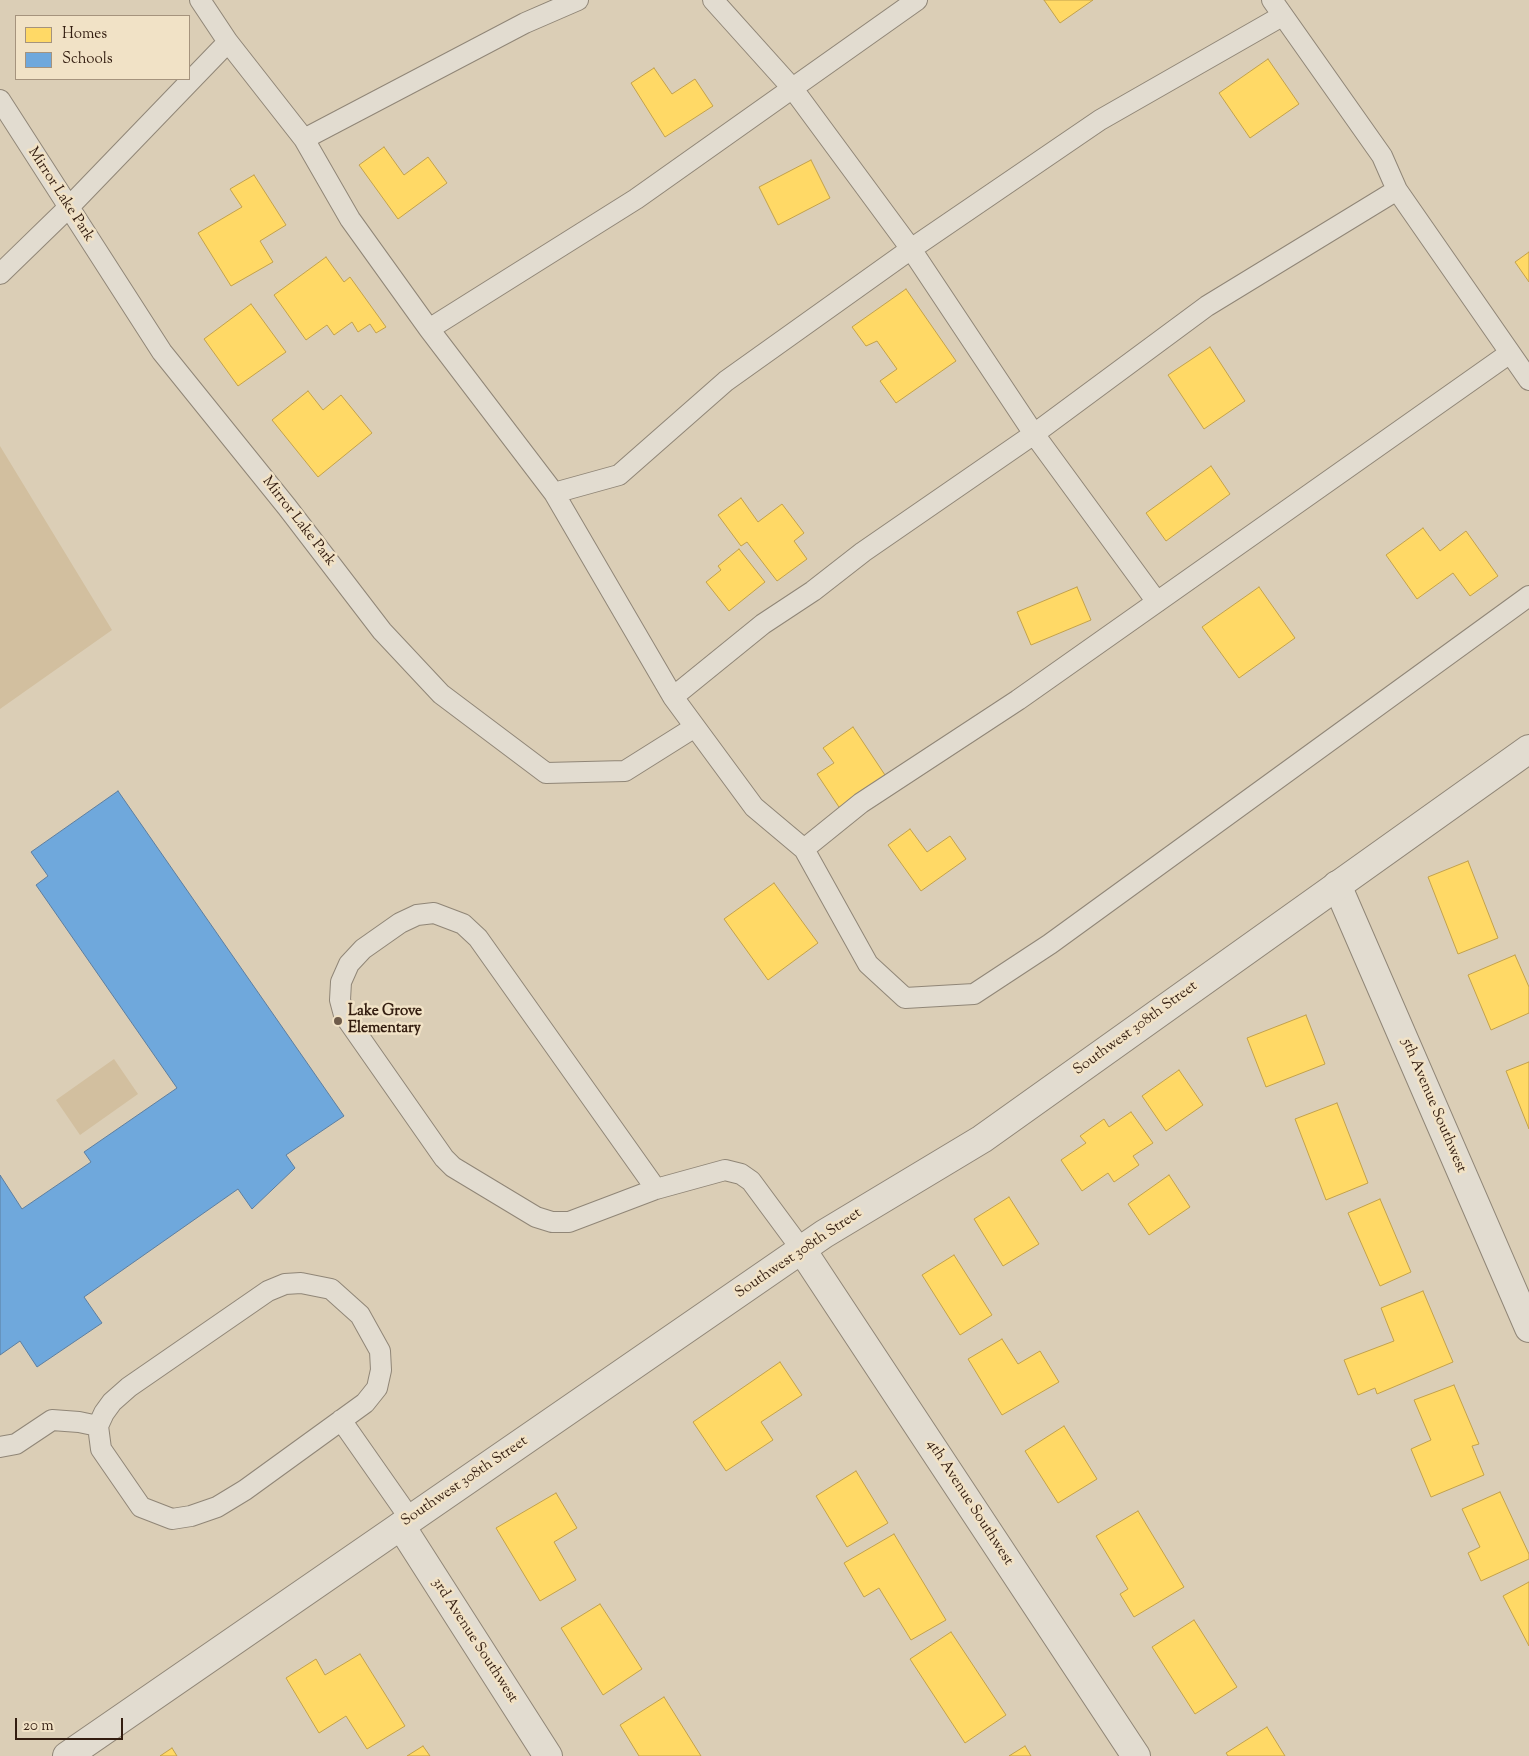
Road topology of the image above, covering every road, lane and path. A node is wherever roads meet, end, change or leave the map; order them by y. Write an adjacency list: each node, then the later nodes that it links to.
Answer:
1 (200, 0): 6 (lane)
2 (578, 0): 9 (lane)
3 (713, 0): 7 (lane)
4 (917, 0): 7 (lane)
5 (1277, 8): 10 (lane); 12 (lane)
6 (228, 42): 9 (lane); 11 (lane)
7 (793, 89): 12 (lane); 14 (lane)
8 (0, 100): 11 (lane, Mirror Lake Park)
9 (304, 139): 14 (lane)
10 (1397, 190): 15 (lane); 17 (lane)
11 (68, 208): 13 (lane); 22 (lane, Mirror Lake Park)
12 (911, 249): 17 (lane); 18 (lane)
13 (0, 274)
14 (429, 330): 18 (lane)
15 (1510, 353): 16 (lane); 20 (lane)
16 (1529, 380)
17 (1034, 434): 20 (lane); 21 (lane)
18 (554, 493): 21 (lane)
19 (1529, 596): 24 (lane)
20 (1157, 602): 24 (lane)
21 (673, 697): 22 (lane)
22 (695, 727): 24 (lane)
23 (1529, 749): 25 (street, Southwest 308th Street)
24 (804, 849)
25 (1337, 885): 27 (street, Southwest 308th Street); 28 (street, 5th Avenue Southwest)
26 (656, 1189): 26 (lane); 27 (lane)
27 (802, 1250): 32 (street, Southwest 308th Street); 35 (street, 4th Avenue Southwest)
28 (1529, 1328)
29 (341, 1420): 30 (lane); 30 (lane); 32 (lane)
30 (98, 1426): 31 (lane)
31 (0, 1447)
32 (406, 1523): 33 (street, Southwest 308th Street); 34 (street, 3rd Avenue Southwest)
33 (67, 1756)
34 (548, 1756)
35 (1136, 1756)

